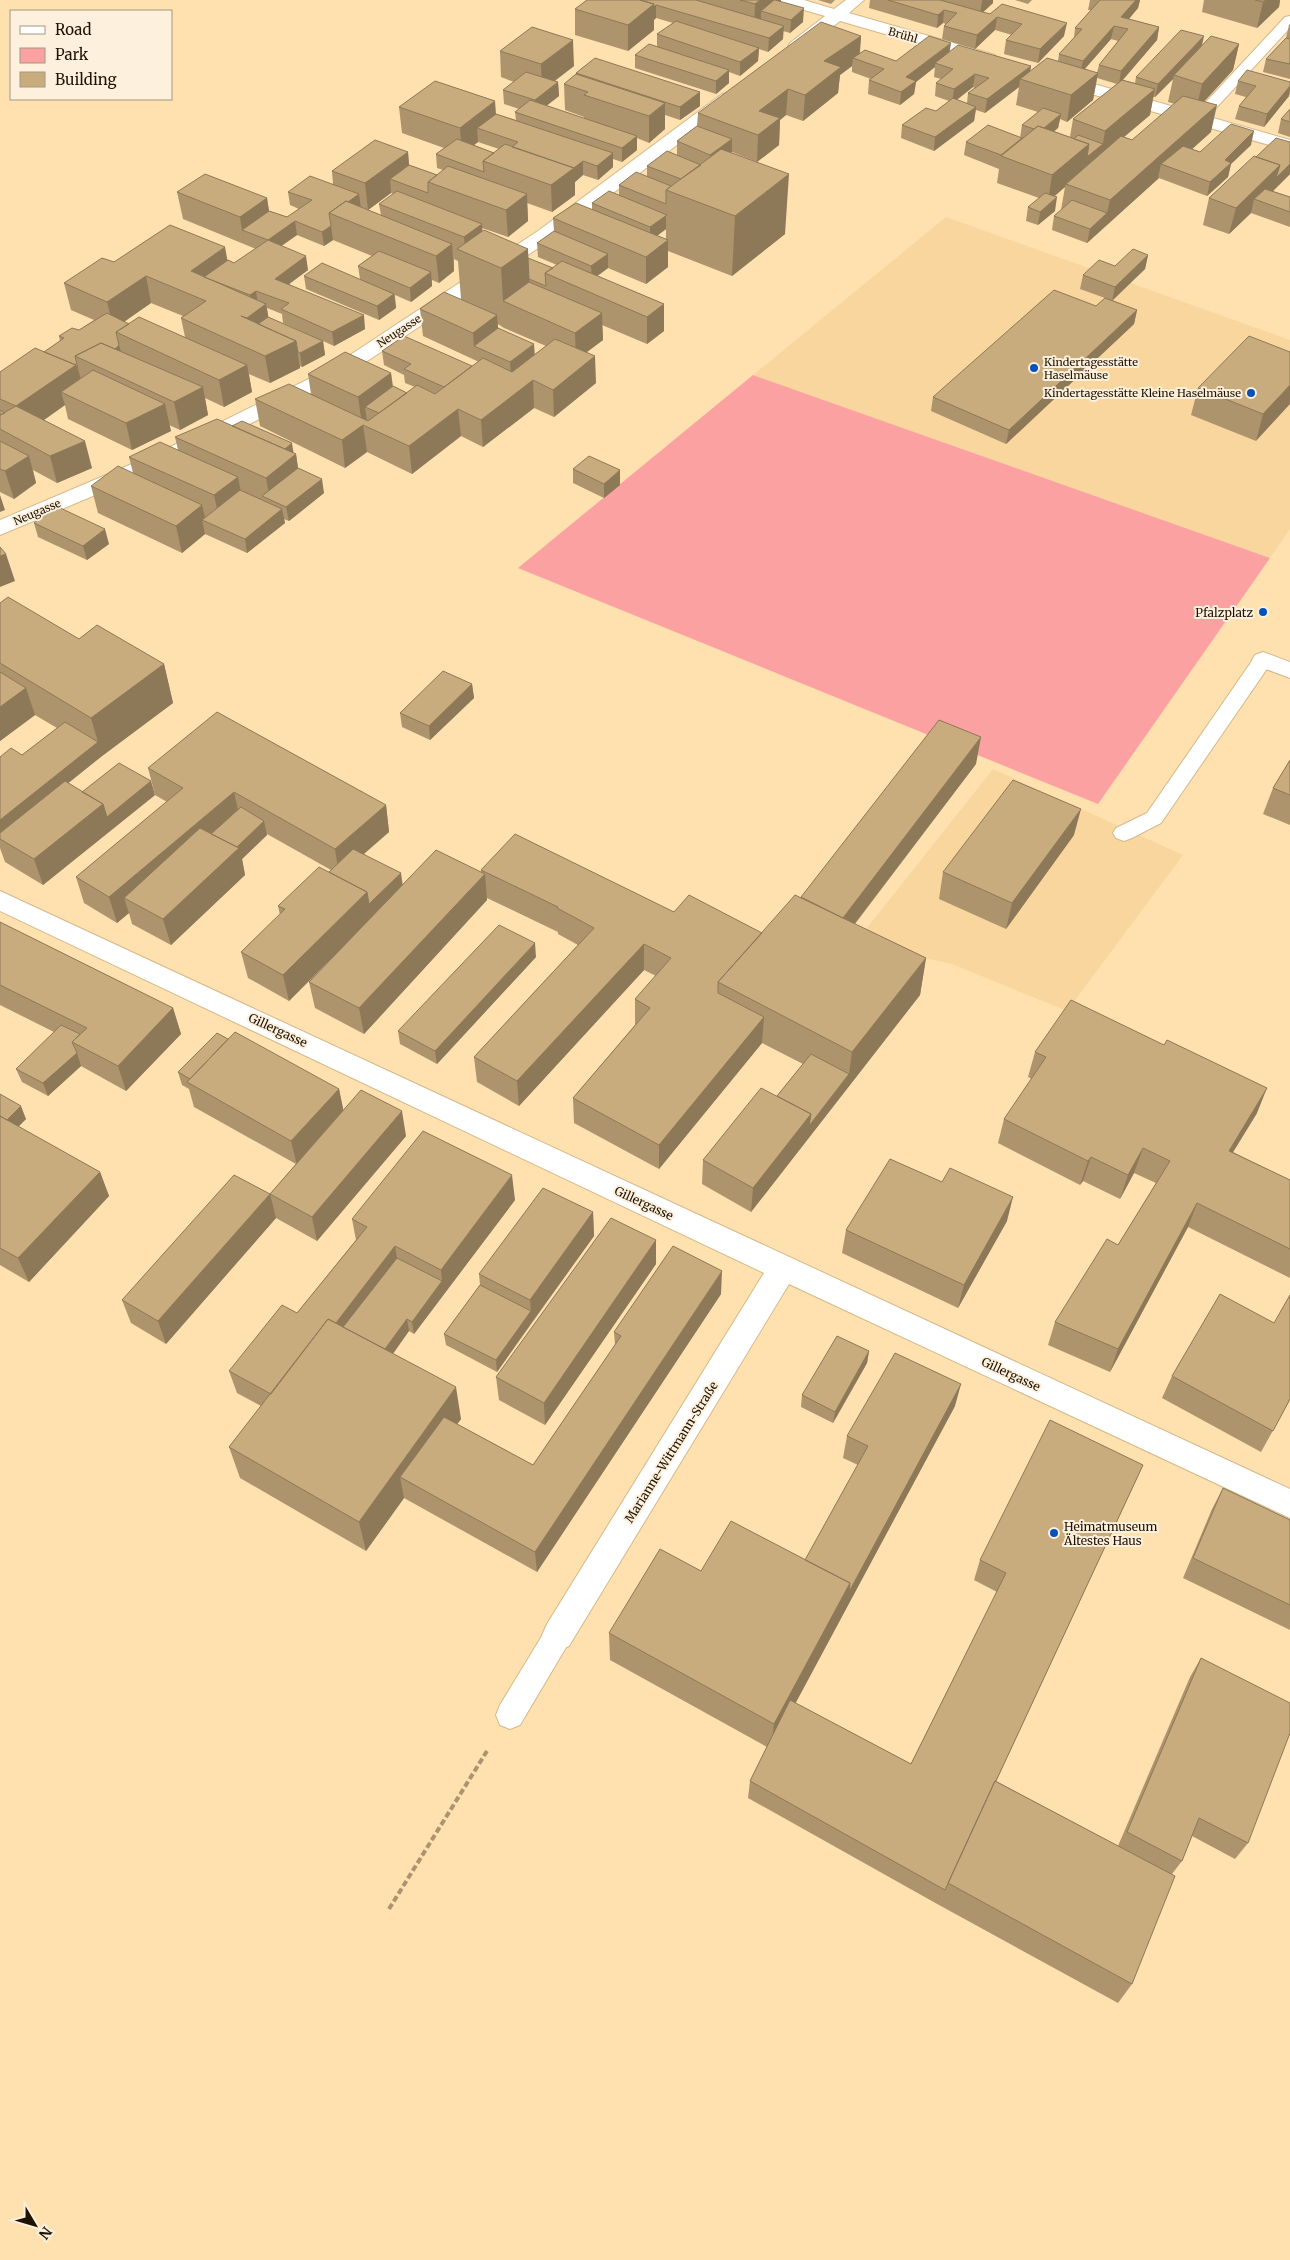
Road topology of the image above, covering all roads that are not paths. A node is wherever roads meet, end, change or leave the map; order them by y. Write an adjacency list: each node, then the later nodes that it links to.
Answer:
1 (786, 0): 3 (street, Brühl)
2 (856, 0): 3 (street)
3 (838, 16): 5 (street); 6 (street, Brühl)
4 (1290, 20): 9 (lane)
5 (782, 57)
6 (1008, 65)
7 (1046, 76): 9 (street)
8 (743, 87): 11 (street, Neugasse)
9 (1198, 119): 10 (street)
10 (1290, 146)
11 (0, 528)
12 (1263, 660): 13 (street); 14 (lane)
13 (1290, 670)
14 (1124, 833)
15 (0, 900): 16 (street, Gillergasse)
16 (784, 1268): 17 (street, Gillergasse); 18 (street, Marianne-Wittmann-Straße)
17 (1290, 1504)
18 (558, 1635): 19 (lane)
19 (510, 1714)

